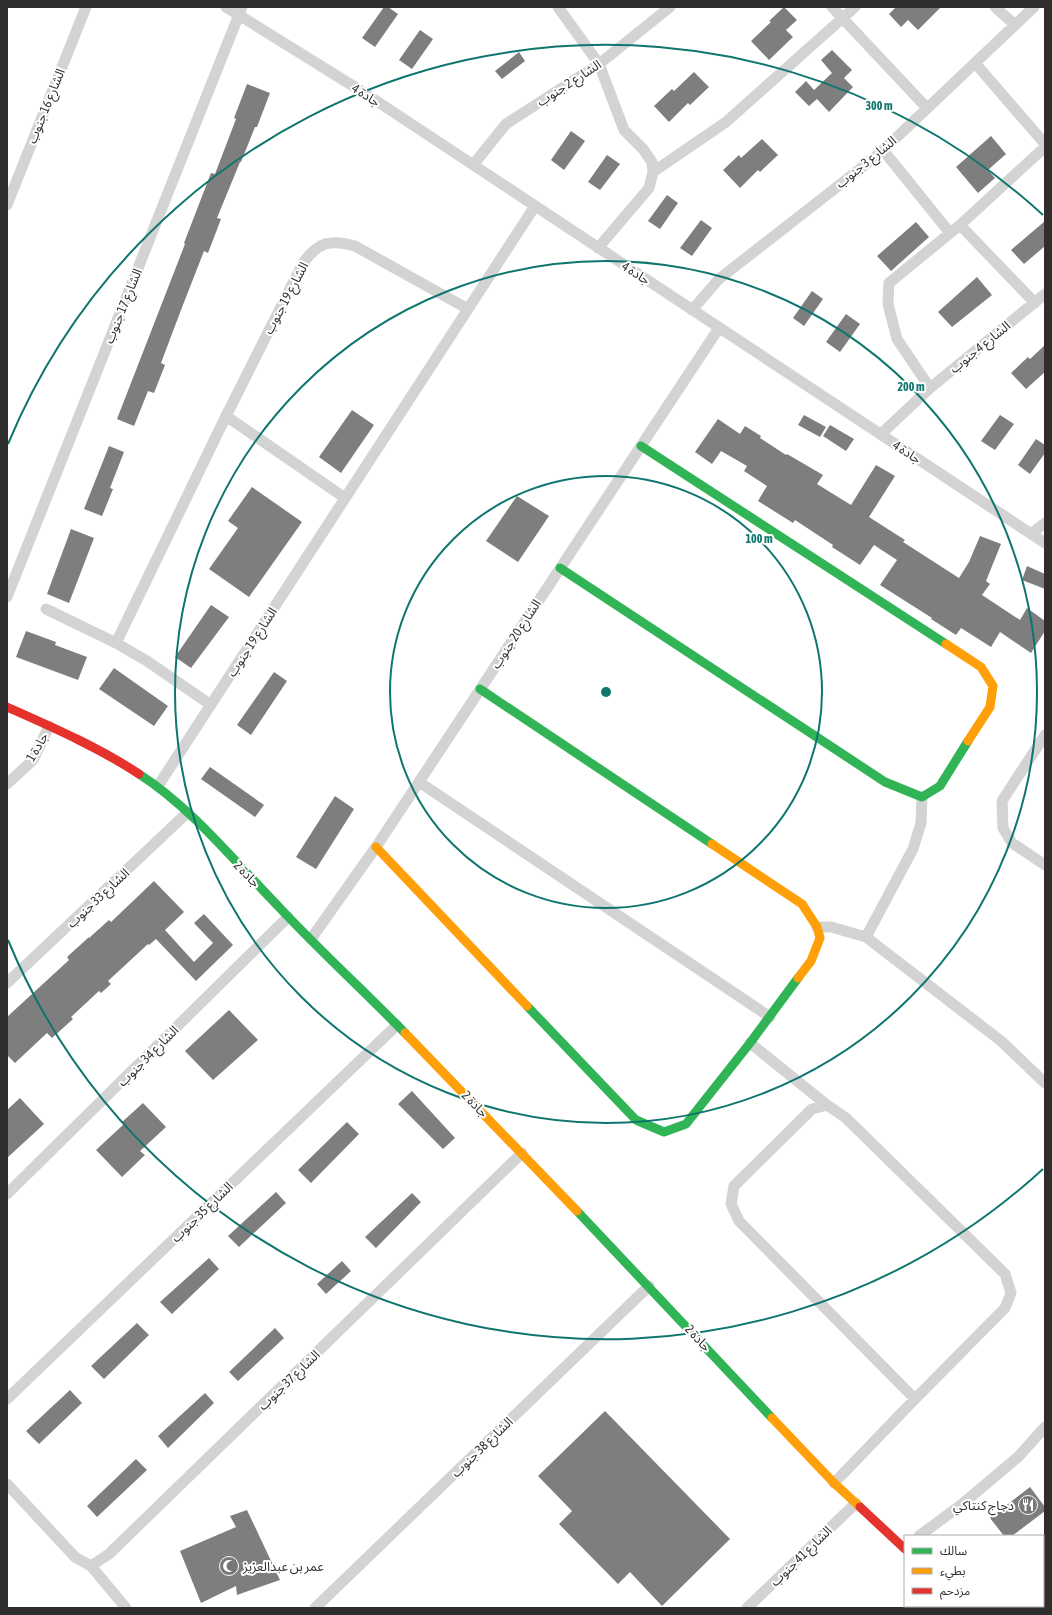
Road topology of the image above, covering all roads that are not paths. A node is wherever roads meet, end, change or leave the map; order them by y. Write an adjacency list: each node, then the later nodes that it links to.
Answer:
1 (86, 7): 20 (street, الشارع 16 جنوب)
2 (226, 7): 9 (street, جادة 4)
3 (558, 7): 13 (street)
4 (670, 7): 13 (street, الشارع 2 جنوب)
5 (832, 7): 10 (street)
6 (855, 7): 10 (street)
7 (995, 7): 11 (street)
8 (1034, 7): 11 (street, الشارع 3 جنوب)
9 (240, 11): 18 (street, جادة 4); 39 (street, الشارع 17 جنوب)
10 (842, 19): 14 (street); 19 (street)
11 (1015, 25): 12 (street, الشارع 3 جنوب)
12 (975, 63): 14 (street, الشارع 3 جنوب); 15 (street)
13 (599, 64): 18 (street, الشارع 2 جنوب); 19 (street)
14 (927, 108): 17 (street, الشارع 3 جنوب)
15 (1045, 144)
16 (1045, 147): 22 (street)
17 (883, 150): 23 (street); 28 (street, الشارع 3 جنوب)
18 (473, 165): 21 (street, جادة 4)
19 (653, 172): 24 (street)
20 (7, 205)
21 (535, 206): 24 (street, جادة 4); 27 (street, الشارع 19 جنوب)
22 (960, 225): 23 (street); 26 (street)
23 (950, 233): 30 (street)
24 (598, 248): 28 (street, جادة 4)
25 (1045, 295): 26 (street, الشارع 4 جنوب)
26 (1035, 303): 30 (street, الشارع 4 جنوب)
27 (468, 309): 31 (street, الشارع 19 جنوب); 34 (street, الشارع 19 جنوب)
28 (692, 310): 29 (street, جادة 4)
29 (719, 328): 32 (street, جادة 4); 33 (street, الشارع 20 جنوب)
30 (930, 388): 32 (street, الشارع 4 جنوب)
31 (226, 416): 34 (street); 41 (street, الشارع 19 جنوب)
32 (881, 434): 36 (street, جادة 4)
33 (641, 446): 38 (street, الشارع 20 جنوب); 50 (street)
34 (346, 498): 43 (street, الشارع 19 جنوب)
35 (1045, 523): 36 (street)
36 (1031, 534): 37 (street, جادة 4)
37 (1045, 543)
38 (560, 568): 42 (street, الشارع 20 جنوب); 50 (street)
39 (7, 597)
40 (46, 609): 41 (street)
41 (116, 643): 43 (street)
42 (480, 689): 47 (street, الشارع 20 جنوب); 55 (street)
43 (212, 705): 49 (street, الشارع 19 جنوب)
44 (7, 707): 45 (street, جادة 2)
45 (49, 726): 48 (street, جادة 1); 49 (street, جادة 2)
46 (1045, 736): 53 (street)
47 (419, 782): 52 (street, الشارع 20 جنوب); 59 (street)
48 (7, 784)
49 (158, 786): 51 (street, جادة 2)
50 (922, 797): 56 (street)
51 (188, 812): 54 (street, جادة 2); 58 (street, الشارع 33 جنوب)
52 (376, 847): 57 (street, الشارع 20 جنوب); 61 (street)
53 (1045, 865)
54 (288, 917): 57 (street, جادة 2); 65 (street, الشارع 34 جنوب)
55 (817, 927): 56 (street); 59 (street)
56 (866, 937): 62 (street)
57 (311, 939): 60 (street, جادة 2)
58 (7, 983)
59 (770, 1017): 61 (street)
60 (397, 1025): 64 (street, جادة 2); 67 (street, الشارع 35 جنوب)
61 (750, 1043): 63 (street)
62 (1045, 1083)
63 (827, 1105): 68 (street); 68 (street)
64 (522, 1152): 66 (street, جادة 2); 75 (street, الشارع 37 جنوب)
65 (7, 1194)
66 (649, 1286): 70 (street, جادة 2); 77 (street, الشارع 38 جنوب)
67 (7, 1399)
68 (915, 1399): 70 (street)
69 (1045, 1427): 73 (street)
70 (834, 1483): 72 (street, جادة 2)
71 (7, 1484): 75 (street)
72 (856, 1503): 74 (street, جادة 2); 78 (street, الشارع 41 جنوب)
73 (920, 1535)
74 (904, 1547)
75 (91, 1566): 76 (street)
76 (126, 1608)
77 (315, 1608)
78 (747, 1608)

